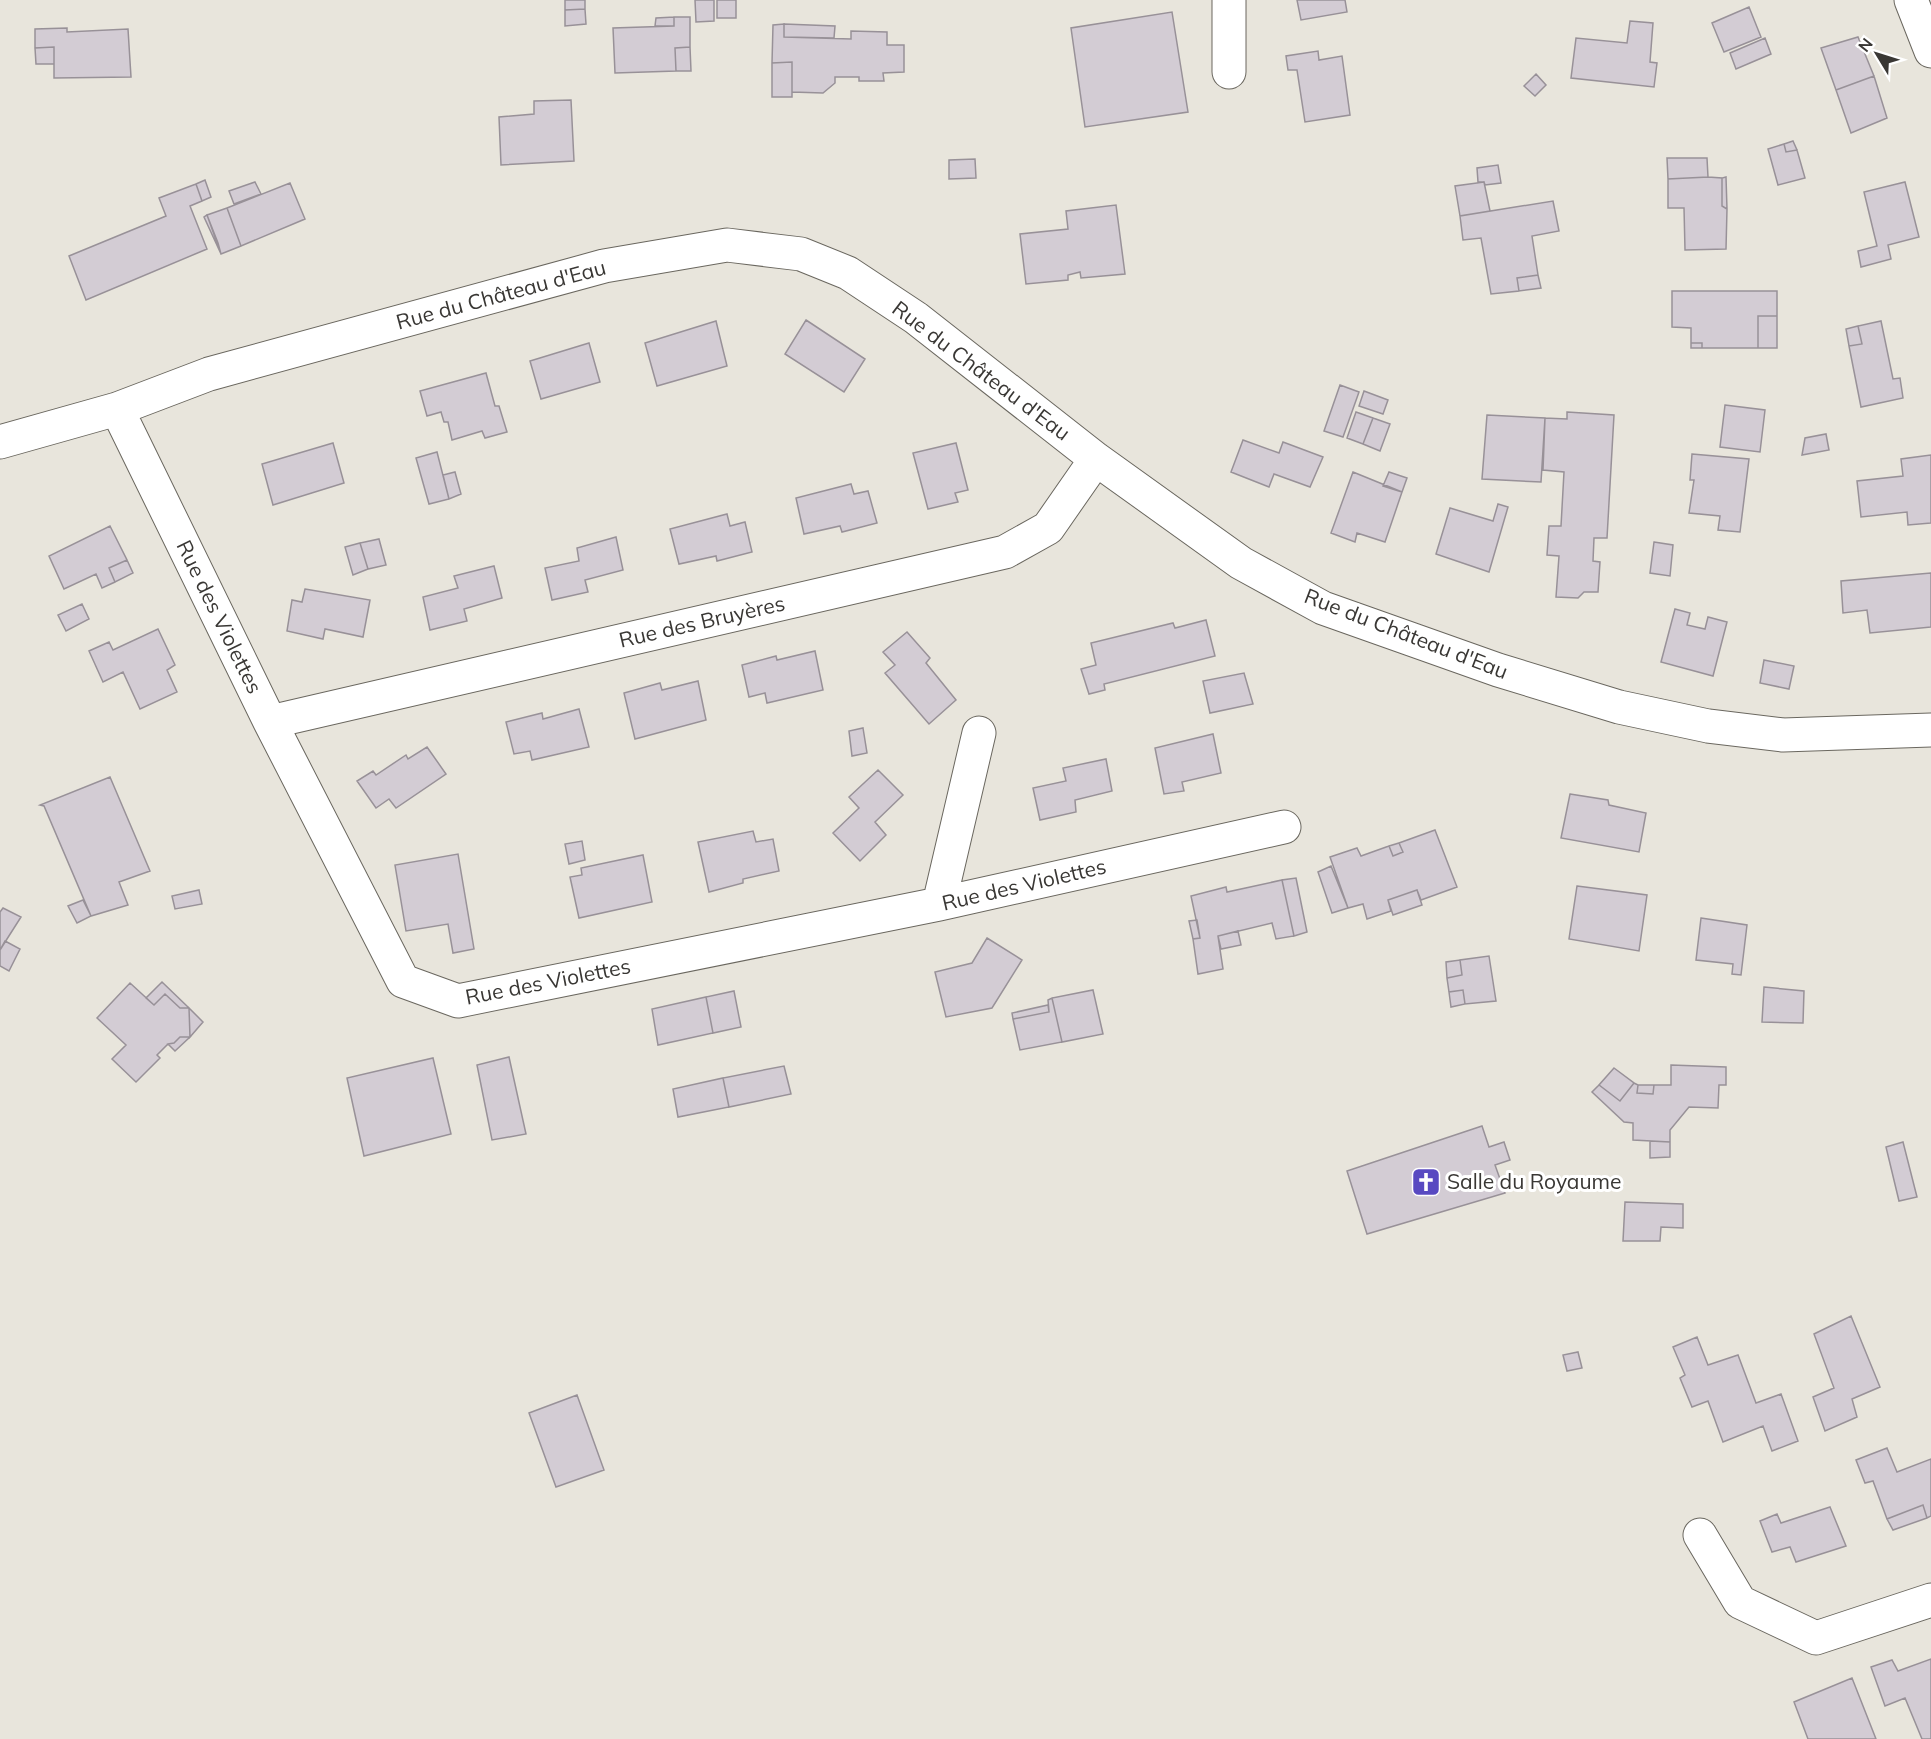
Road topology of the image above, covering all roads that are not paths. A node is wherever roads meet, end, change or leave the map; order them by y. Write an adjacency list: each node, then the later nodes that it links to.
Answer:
1 (1229, 0): 4 (street)
2 (1911, 0): 3 (street)
3 (1931, 51)
4 (1229, 72)
5 (117, 409): 6 (street, Rue du Château d'Eau); 7 (street, Rue du Château d'Eau); 8 (street, Rue des Violettes)
6 (0, 442)
7 (1096, 459): 8 (street, Rue des Bruyères); 9 (street, Rue du Château d'Eau)
8 (270, 722): 12 (street, Rue des Violettes)
9 (1931, 730)
10 (979, 733): 12 (street)
11 (1284, 827): 12 (street, Rue des Violettes)
12 (939, 904)
13 (1700, 1535): 14 (street)
14 (1931, 1600)

